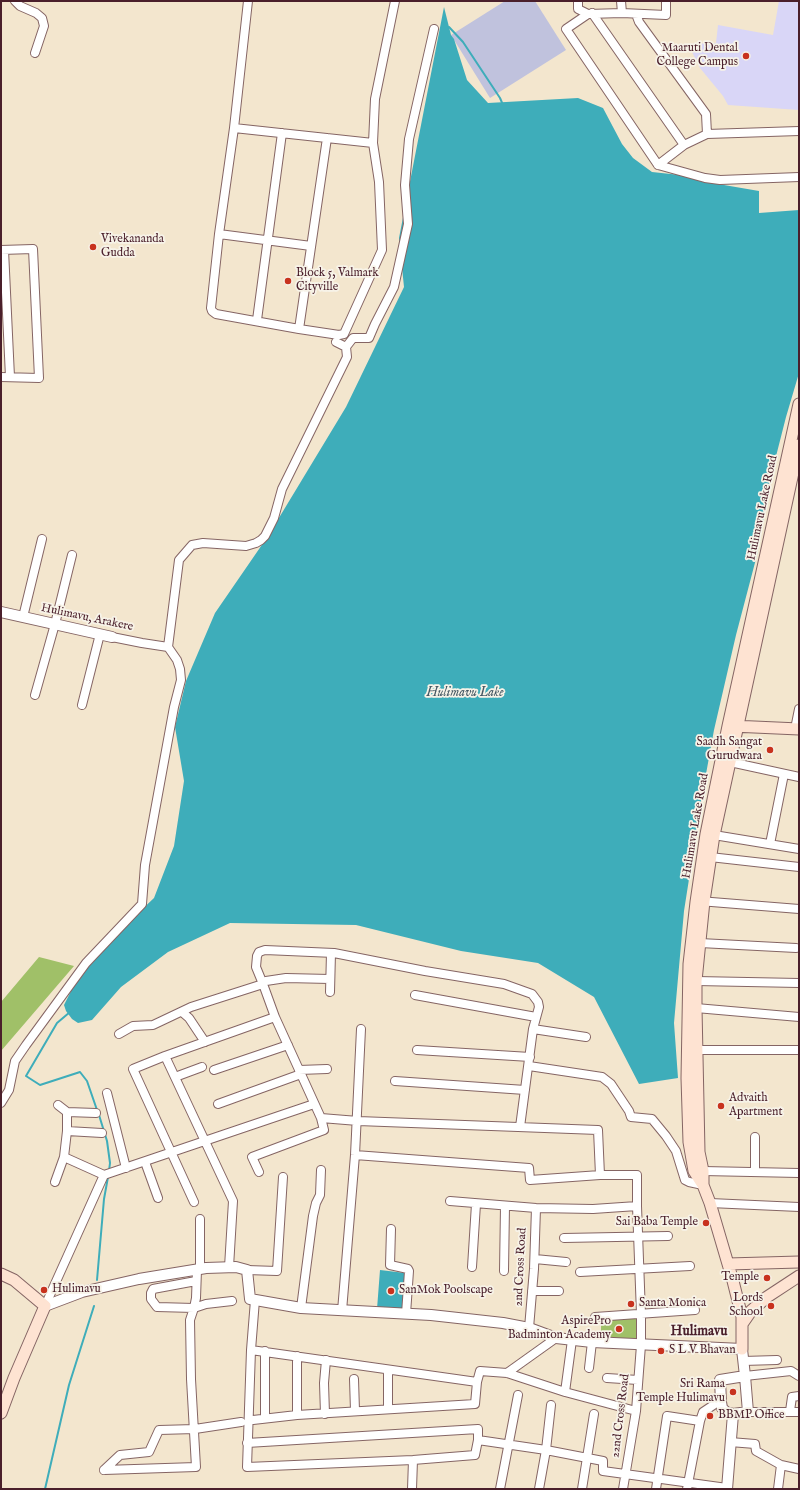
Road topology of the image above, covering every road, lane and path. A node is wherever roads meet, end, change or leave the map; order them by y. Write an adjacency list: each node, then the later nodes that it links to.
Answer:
1 (15, 1): 11 (street)
2 (248, 1): 12 (street)
3 (395, 1): 17 (street)
4 (578, 1): 8 (street)
5 (621, 1): 7 (street)
6 (666, 1): 9 (street)
7 (622, 13): 8 (street); 9 (street)
8 (590, 14): 18 (street); 19 (street)
9 (636, 14): 15 (street)
10 (434, 29): 28 (street)
11 (35, 53)
12 (234, 128): 14 (street); 21 (street)
13 (799, 131): 15 (street)
14 (282, 133): 16 (street); 22 (street)
15 (707, 134): 18 (street)
16 (327, 138): 17 (street); 23 (street)
17 (373, 143): 26 (street)
18 (684, 145): 19 (street)
19 (658, 165): 20 (street)
20 (799, 177)
21 (219, 234): 22 (street); 25 (street)
22 (268, 240): 23 (street); 25 (street)
23 (311, 246): 26 (street)
24 (2, 250): 29 (street); 29 (street)
25 (257, 320): 26 (street)
26 (299, 329)
27 (336, 342): 28 (street)
28 (346, 347): 39 (street)
29 (5, 377)
30 (799, 404): 43 (main road, Hulimavu Lake Road)
31 (799, 445): 43 (main road, Hulimavu Lake Road)
32 (42, 539): 35 (street)
33 (72, 555): 36 (street)
34 (1, 612): 35 (street, Hulimavu, Arakere)
35 (23, 617): 36 (street, Hulimavu, Arakere)
36 (55, 624): 37 (street, Hulimavu, Arakere); 40 (street)
37 (100, 634): 38 (street, Hulimavu, Arakere); 41 (street)
38 (112, 636): 39 (street, Hulimavu, Arakere)
39 (168, 647): 89 (street)
40 (35, 695)
41 (82, 705)
42 (799, 709): 44 (street)
43 (733, 723): 44 (main road); 45 (main road, Hulimavu Lake Road); 53 (main road, Hulimavu Lake Road)
44 (798, 726)
45 (730, 762): 46 (street); 48 (main road, Hulimavu Lake Road)
46 (784, 774): 47 (street); 49 (street)
47 (799, 777)
48 (714, 835): 49 (street); 51 (main road, Hulimavu Lake Road)
49 (770, 844): 50 (street)
50 (799, 849)
51 (710, 857): 52 (street); 53 (main road, Hulimavu Lake Road)
52 (799, 866)
53 (700, 901): 54 (street); 55 (main road, Hulimavu Lake Road); 76 (main road, Hulimavu Lake Road)
54 (799, 909)
55 (700, 943): 56 (street); 59 (main road, Hulimavu Lake Road)
56 (796, 948)
57 (331, 953): 58 (street); 61 (street); 67 (street)
58 (330, 979): 61 (street); 62 (street)
59 (696, 981): 60 (street); 64 (main road, Hulimavu Lake Road)
60 (799, 983)
61 (263, 984): 65 (street); 66 (street)
62 (330, 992)
63 (415, 995): 67 (street)
64 (696, 1008): 68 (street); 76 (main road, Hulimavu Lake Road)
65 (182, 1012): 71 (street); 73 (street)
66 (275, 1017): 73 (street); 74 (street)
67 (536, 1017): 70 (street)
68 (799, 1017)
69 (361, 1029): 96 (street)
70 (533, 1029): 72 (street); 79 (street)
71 (119, 1034)
72 (586, 1037)
73 (205, 1042): 78 (street)
74 (288, 1045): 83 (street); 84 (street)
75 (417, 1050): 79 (street)
76 (692, 1050): 77 (street); 108 (main road, Hulimavu Lake Road); 116 (main road, Hulimavu Lake Road)
77 (799, 1050)
78 (165, 1056): 85 (street); 102 (street)
79 (530, 1057): 80 (street)
80 (529, 1066): 87 (street); 116 (street)
81 (202, 1067): 85 (street)
82 (327, 1069): 84 (street)
83 (214, 1070)
84 (300, 1072): 90 (street); 91 (street)
85 (175, 1078): 101 (street)
86 (396, 1081): 87 (street)
87 (525, 1090): 97 (street)
88 (108, 1093): 106 (street)
89 (1, 1103)
90 (218, 1104)
91 (314, 1104): 95 (street); 101 (street)
92 (58, 1105): 93 (street)
93 (67, 1112): 94 (street); 98 (street)
94 (96, 1113)
95 (321, 1118): 96 (street); 109 (street)
96 (358, 1121): 97 (street); 103 (street)
97 (520, 1127): 113 (street)
98 (67, 1131): 99 (street); 104 (street)
99 (102, 1133)
100 (755, 1137): 110 (street)
101 (204, 1140): 102 (street); 136 (street)
102 (171, 1152): 105 (street); 119 (street)
103 (355, 1155): 113 (street); 153 (street)
104 (64, 1157): 112 (street); 115 (street)
105 (145, 1162): 106 (street); 117 (street)
106 (126, 1168): 112 (street)
107 (321, 1170): 152 (street)
108 (703, 1171): 110 (street); 116 (main road, Hulimavu Lake Road)
109 (259, 1172)
110 (754, 1172): 111 (street)
111 (799, 1173)
112 (107, 1174): 150 (street)
113 (600, 1176): 123 (street, 22nd Cross Road)
114 (283, 1177): 140 (street)
115 (55, 1182)
116 (703, 1185): 120 (main road, Hulimavu Lake Road)
117 (158, 1198)
118 (450, 1201): 121 (street)
119 (194, 1202)
120 (710, 1203): 124 (street); 134 (main road, Hulimavu Lake Road)
121 (476, 1204): 122 (street); 137 (street)
122 (505, 1206): 125 (street); 141 (street)
123 (636, 1206): 125 (street); 129 (street, 22nd Cross Road)
124 (799, 1207)
125 (536, 1208): 131 (street, 2nd Cross Road)
126 (200, 1219): 139 (street)
127 (391, 1229): 155 (street)
128 (668, 1236): 129 (street)
129 (638, 1237): 130 (street); 138 (street, 22nd Cross Road)
130 (564, 1238)
131 (535, 1259): 132 (street); 146 (street, 2nd Cross Road)
132 (566, 1262)
133 (799, 1262): 134 (main road)
134 (728, 1264): 158 (main road, Hulimavu Lake Road)
135 (690, 1266): 138 (street)
136 (230, 1267): 139 (street); 140 (street)
137 (472, 1267)
138 (640, 1269): 142 (street); 156 (street, 22nd Cross Road)
139 (198, 1270): 145 (street); 150 (street)
140 (247, 1270): 148 (street)
141 (504, 1270)
142 (580, 1272)
143 (1, 1274): 150 (main road)
144 (799, 1276): 158 (main road)
145 (196, 1281): 151 (street); 151 (street)
146 (532, 1291): 147 (street); 159 (street, 2nd Cross Road)
147 (559, 1291)
148 (255, 1300): 152 (street); 165 (street)
149 (232, 1301): 151 (street)
150 (45, 1306): 191 (main road)
151 (194, 1308): 200 (street)
152 (301, 1308): 153 (street)
153 (342, 1310): 155 (street)
154 (695, 1310): 156 (street)
155 (406, 1314): 159 (street)
156 (641, 1314): 157 (street); 163 (street, 22nd Cross Road)
157 (595, 1317)
158 (742, 1324): 164 (main road, Hulimavu Lake Road)
159 (529, 1328): 160 (street)
160 (556, 1338): 161 (street); 173 (street)
161 (572, 1340): 162 (street); 180 (street)
162 (592, 1342): 163 (street); 171 (street)
163 (641, 1345): 164 (street); 178 (street, 22nd Cross Road)
164 (742, 1349): 170 (street)
165 (251, 1350): 166 (street); 203 (street)
166 (265, 1351): 167 (street); 196 (street)
167 (297, 1356): 168 (street); 195 (street)
168 (326, 1360): 172 (street); 192 (street)
169 (777, 1360): 170 (street)
170 (743, 1361): 174 (street)
171 (589, 1368)
172 (388, 1370): 179 (street); 185 (street)
173 (507, 1373): 179 (street); 180 (street)
174 (745, 1376): 175 (street); 183 (street); 189 (street)
175 (799, 1376)
176 (607, 1378): 178 (street)
177 (354, 1379): 186 (street)
178 (638, 1380): 187 (street, 22nd Cross Road)
179 (477, 1382): 185 (street)
180 (565, 1392): 187 (street)
181 (518, 1395): 204 (street)
182 (799, 1396): 188 (street)
183 (721, 1400): 194 (street); 198 (street)
184 (551, 1405): 205 (street)
185 (388, 1409): 186 (street)
186 (355, 1411): 192 (street)
187 (636, 1411): 210 (street, 22nd Cross Road)
188 (790, 1411): 189 (street); 190 (street)
189 (748, 1412): 194 (street)
190 (799, 1412)
191 (1, 1413)
192 (325, 1414): 195 (street)
193 (594, 1414): 206 (street)
194 (733, 1414): 202 (street)
195 (297, 1415): 196 (street)
196 (265, 1418): 197 (street)
197 (253, 1420)
198 (700, 1421): 211 (street); 212 (street)
199 (241, 1422): 200 (street)
200 (195, 1428): 200 (street)
201 (478, 1440): 203 (street); 204 (street); 207 (street)
202 (730, 1442): 208 (street); 213 (street)
203 (247, 1443): 207 (street)
204 (509, 1445): 205 (street); 215 (street)
205 (546, 1450): 206 (street); 216 (street)
206 (587, 1458): 210 (street); 217 (street)
207 (413, 1460): 214 (street)
208 (782, 1466): 209 (street); 220 (street)
209 (799, 1469)
210 (625, 1474): 211 (street); 218 (street, 22nd Cross Road)
211 (658, 1479): 212 (street); 219 (street)
212 (687, 1486): 213 (street)
213 (727, 1488)
214 (412, 1489)
215 (500, 1489)
216 (539, 1489)
217 (582, 1489)
218 (623, 1489)
219 (656, 1489)
220 (778, 1489)

